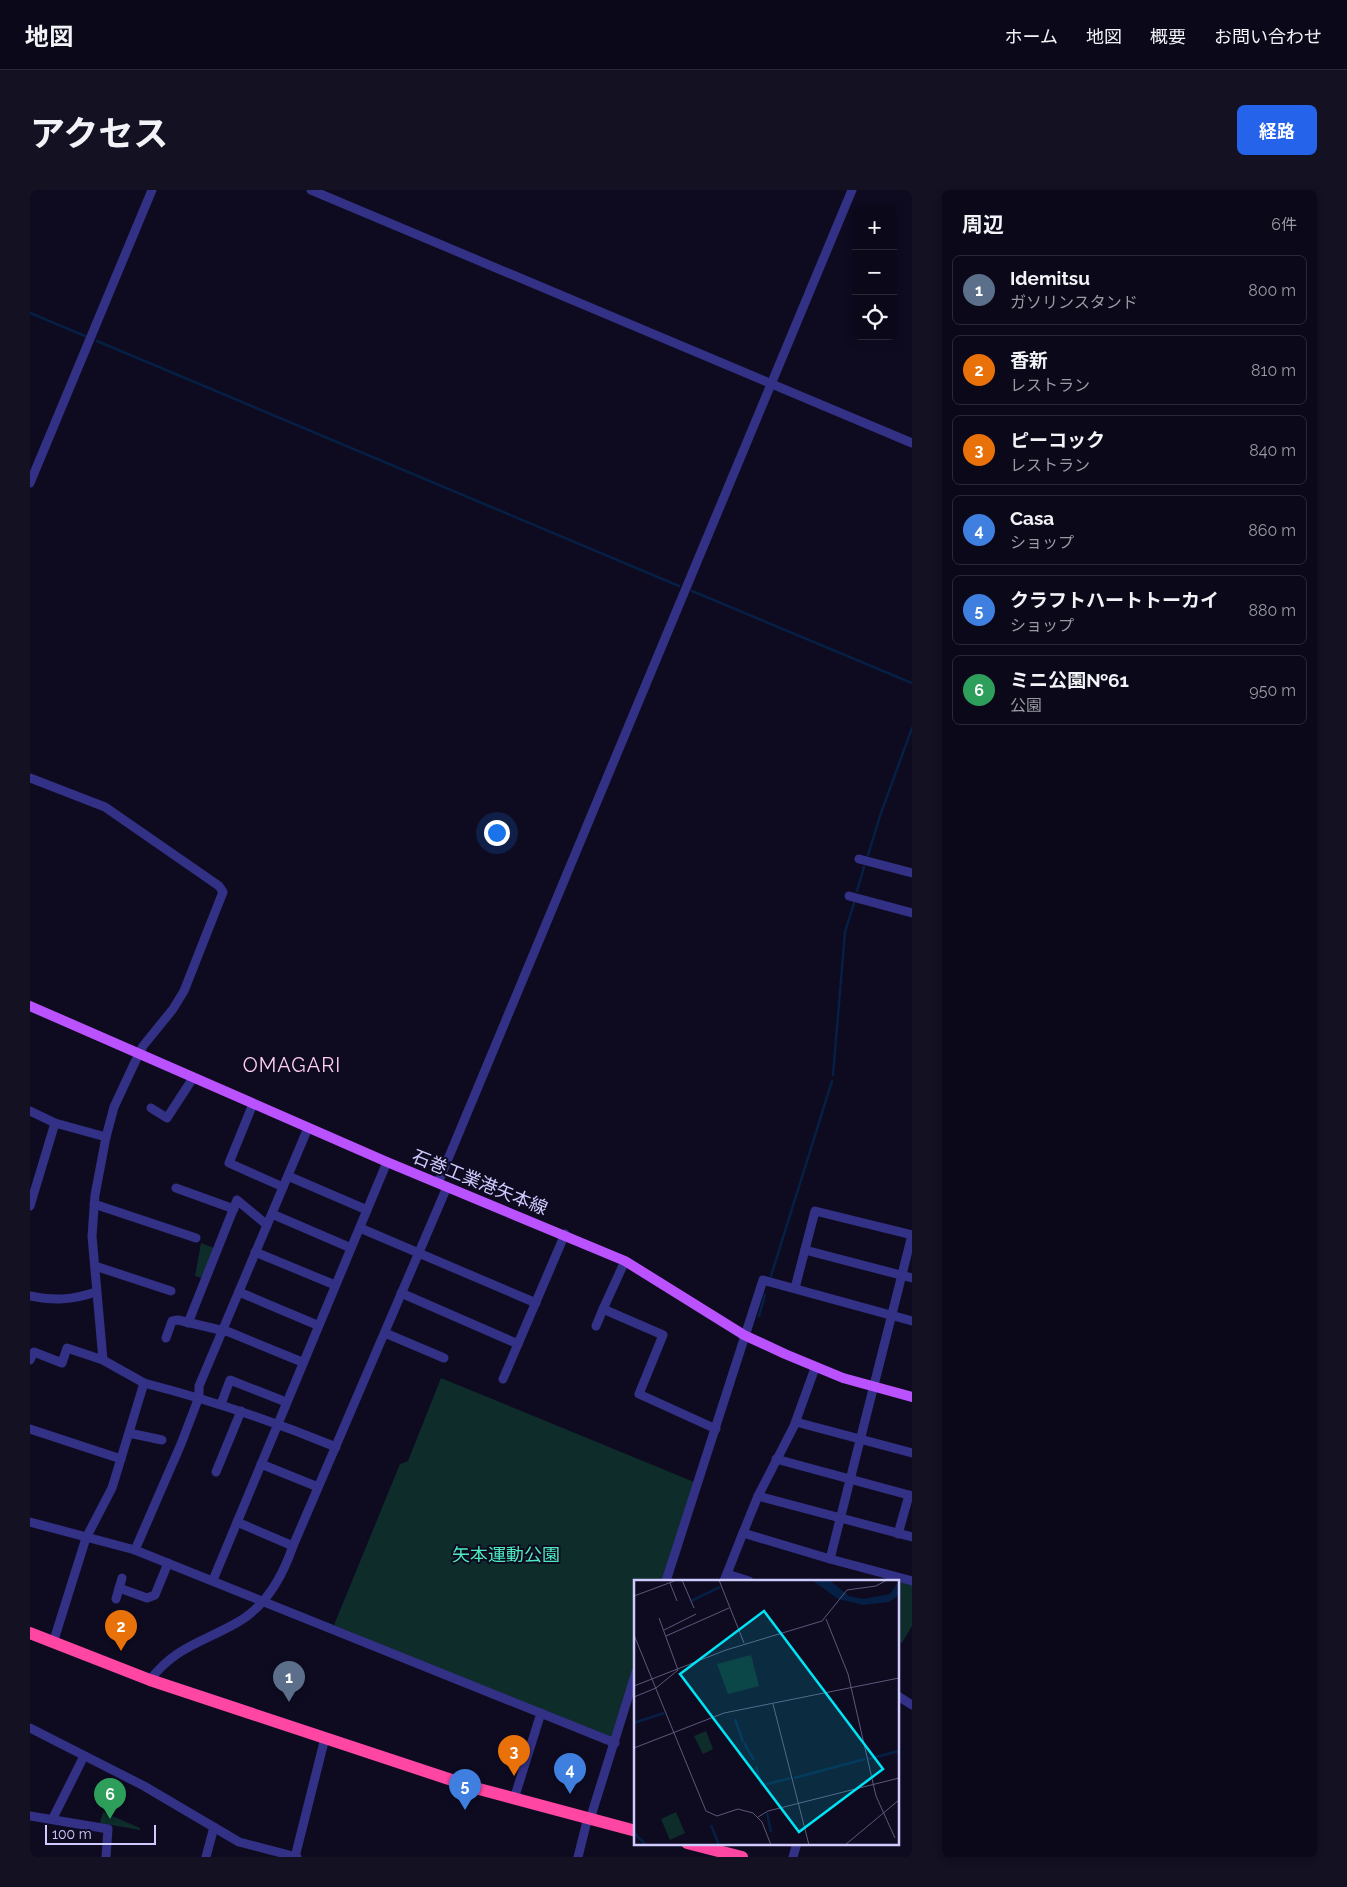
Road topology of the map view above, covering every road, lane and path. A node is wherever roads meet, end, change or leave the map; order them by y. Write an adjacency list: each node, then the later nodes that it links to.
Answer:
1 (152, 190): 6 (street)
2 (311, 190): 4 (street)
3 (852, 190): 4 (street)
4 (772, 383): 5 (street); 23 (street)
5 (912, 443)
6 (30, 483)
7 (30, 778): 13 (street)
8 (859, 859): 9 (street)
9 (912, 873)
10 (849, 896): 11 (street)
11 (912, 913)
12 (30, 1006): 13 (main road, 石巻工業港矢本線)
13 (138, 1054): 14 (main road, 石巻工業港矢本線); 20 (street)
14 (193, 1078): 15 (main road, 石巻工業港矢本線); 16 (street)
15 (253, 1104): 19 (main road, 石巻工業港矢本線); 24 (street)
16 (151, 1108)
17 (30, 1111): 18 (street)
18 (55, 1122): 20 (street); 27 (street)
19 (308, 1128): 21 (main road, 石巻工業港矢本線); 22 (street)
20 (106, 1137): 26 (street)
21 (387, 1162): 23 (main road, 石巻工業港矢本線); 29 (street)
22 (288, 1176): 24 (street); 29 (street)
23 (443, 1185): 33 (main road, 石巻工業港矢本線); 39 (street)
24 (283, 1187): 30 (street)
25 (176, 1188): 28 (street)
26 (94, 1204): 35 (street); 41 (street)
27 (30, 1206)
28 (234, 1209): 31 (street); 55 (street)
29 (367, 1210): 32 (street)
30 (272, 1214): 31 (street); 36 (street)
31 (267, 1225): 38 (street)
32 (360, 1228): 36 (street); 39 (street)
33 (565, 1234): 40 (main road, 石巻工業港矢本線); 51 (street)
34 (912, 1235): 37 (street); 42 (street)
35 (196, 1238)
36 (351, 1248): 44 (street)
37 (805, 1250): 42 (street); 45 (street)
38 (255, 1252): 44 (street); 48 (street)
39 (419, 1253): 49 (street); 51 (street)
40 (625, 1261): 52 (street); 60 (main road, 石巻工業港矢本線)
41 (95, 1266): 46 (street); 47 (street)
42 (902, 1276): 43 (street); 53 (street)
43 (912, 1278)
44 (335, 1285): 56 (street)
45 (794, 1288): 53 (street); 60 (street)
46 (96, 1292): 50 (street); 65 (street)
47 (171, 1292)
48 (239, 1292): 56 (street); 58 (street)
49 (401, 1294): 59 (street); 62 (street)
50 (30, 1296)
51 (536, 1303): 62 (street)
52 (603, 1309): 57 (street); 79 (street)
53 (892, 1315): 54 (street); 70 (street)
54 (912, 1321)
55 (188, 1323): 58 (street); 61 (street)
56 (318, 1325): 66 (street)
57 (596, 1326)
58 (222, 1331): 66 (street); 71 (street)
59 (385, 1333): 64 (street); 83 (street)
60 (744, 1335): 67 (main road, 石巻工業港矢本線); 79 (street)
61 (166, 1338)
62 (518, 1344): 68 (street)
63 (31, 1354): 65 (street)
64 (444, 1358)
65 (103, 1360): 69 (street)
66 (302, 1362): 73 (street)
67 (815, 1368): 70 (main road, 石巻工業港矢本線); 76 (street)
68 (503, 1379)
69 (144, 1383): 71 (street); 80 (street)
70 (872, 1387): 72 (main road, 石巻工業港矢本線); 81 (street)
71 (199, 1397): 74 (street); 101 (street)
72 (912, 1397)
73 (286, 1402): 74 (street); 77 (street)
74 (221, 1404): 75 (street)
75 (241, 1411): 77 (street); 88 (street)
76 (796, 1422): 81 (street); 86 (street)
77 (278, 1423): 83 (street); 87 (street)
78 (30, 1429): 85 (street)
79 (716, 1429): 108 (street)
80 (130, 1433): 82 (street); 85 (street)
81 (860, 1439): 84 (street); 89 (street)
82 (162, 1440)
83 (336, 1447): 90 (street)
84 (912, 1453)
85 (121, 1459): 99 (street)
86 (776, 1459): 89 (street); 92 (street)
87 (261, 1464): 90 (street); 95 (street)
88 (216, 1472)
89 (850, 1478): 91 (street); 93 (street)
90 (318, 1487): 100 (street)
91 (910, 1495): 97 (street)
92 (758, 1496): 93 (street); 96 (street)
93 (841, 1517): 97 (street); 102 (street)
94 (30, 1522): 99 (street)
95 (237, 1522): 100 (street); 107 (street)
96 (743, 1534): 102 (street); 104 (street)
97 (898, 1534): 98 (street)
98 (912, 1537)
99 (86, 1538): 101 (street); 115 (street)
100 (293, 1546): 113 (street)
101 (135, 1550): 103 (street)
102 (830, 1559): 105 (street)
103 (168, 1563): 107 (street); 111 (street)
104 (725, 1577): 109 (street)
105 (884, 1577): 110 (street)
106 (122, 1578): 111 (street)
107 (212, 1580): 113 (street)
108 (666, 1580)
109 (743, 1580)
110 (912, 1581)
111 (119, 1588): 112 (street)
112 (116, 1599)
113 (263, 1600): 116 (street); 121 (street)
114 (30, 1633): 115 (highway)
115 (53, 1643): 116 (highway)
116 (150, 1680): 123 (highway)
117 (634, 1684): 119 (street)
118 (899, 1697): 120 (street)
119 (631, 1701): 124 (street)
120 (912, 1705)
121 (541, 1714): 124 (street); 126 (street)
122 (30, 1728): 125 (street)
123 (325, 1738): 126 (highway); 136 (street)
124 (614, 1743): 129 (street)
125 (84, 1756): 128 (street); 130 (street)
126 (514, 1799): 129 (highway)
127 (30, 1816): 128 (street)
128 (53, 1818): 135 (street)
129 (589, 1819): 131 (highway); 137 (street)
130 (214, 1827): 134 (street); 136 (street)
131 (634, 1830)
132 (690, 1844): 138 (highway)
133 (797, 1844): 139 (street)
134 (208, 1856)
135 (106, 1857)
136 (296, 1857)
137 (578, 1857)
138 (742, 1857)
139 (793, 1857)

